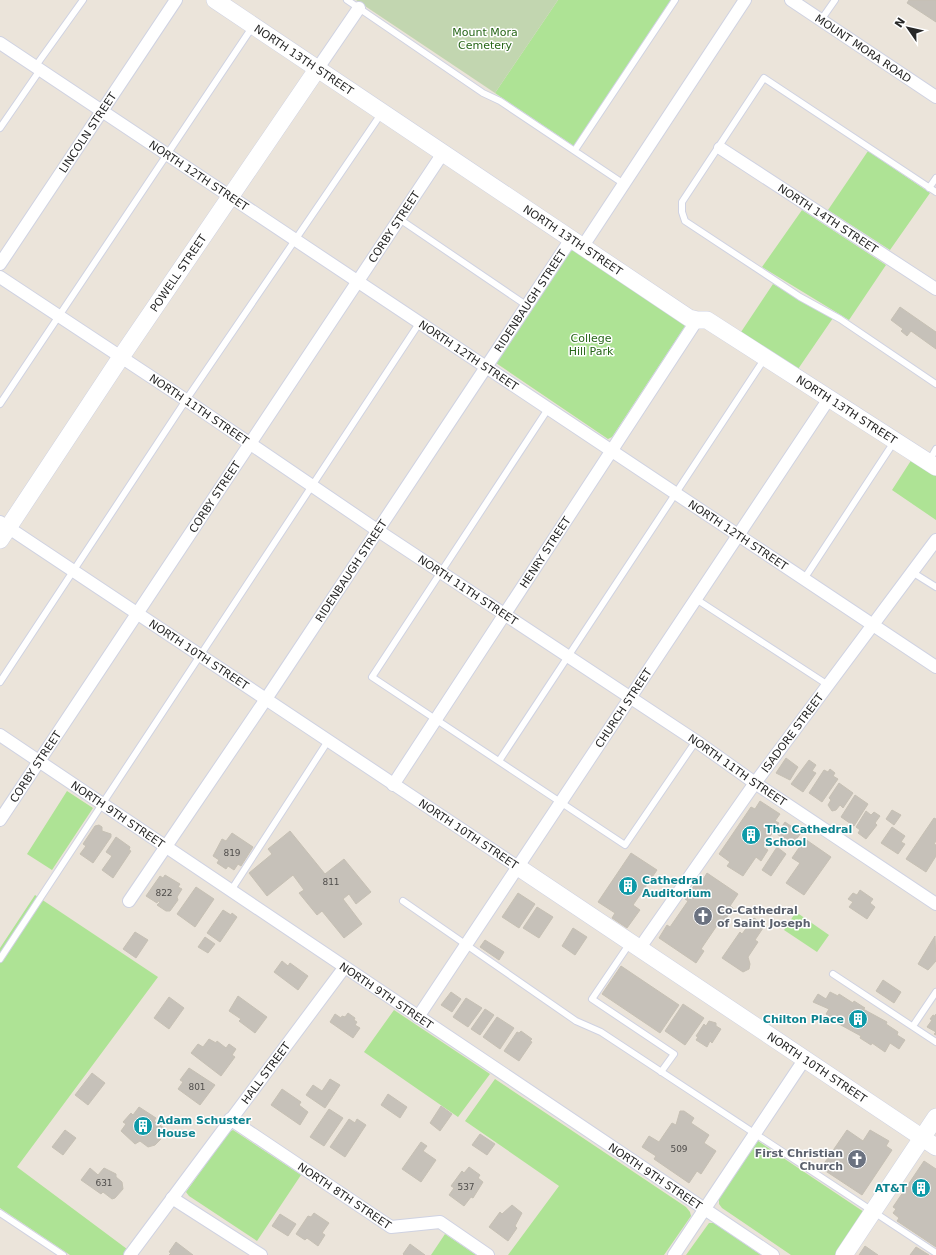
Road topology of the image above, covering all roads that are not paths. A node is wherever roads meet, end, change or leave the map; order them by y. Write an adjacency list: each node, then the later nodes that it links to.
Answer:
1 (83, 0): 14 (lane)
2 (176, 0): 16 (street, LINCOLN STREET)
3 (215, 0): 11 (street, NORTH 13TH STREET)
4 (347, 0): 9 (lane)
5 (675, 0): 20 (lane)
6 (745, 0): 24 (street, RIDENBAUGH STREET)
7 (791, 0): 10 (street, MOUNT MORA ROAD)
8 (835, 0): 10 (lane)
9 (359, 8): 13 (street, POWELL STREET); 20 (lane)
10 (821, 20): 15 (street, MOUNT MORA ROAD)
11 (253, 25): 13 (street, NORTH 13TH STREET); 22 (lane)
12 (0, 43): 14 (street, NORTH 12TH STREET)
13 (318, 68): 17 (street, NORTH 13TH STREET); 27 (street, POWELL STREET)
14 (38, 69): 16 (street, NORTH 12TH STREET); 18 (lane)
15 (936, 97)
16 (102, 111): 22 (street, NORTH 12TH STREET); 31 (street, LINCOLN STREET)
17 (382, 112): 21 (street, NORTH 13TH STREET); 29 (lane)
18 (0, 128)
19 (720, 148): 25 (lane); 34 (street, NORTH 14TH STREET); 42 (lane)
20 (575, 150): 24 (lane)
21 (443, 153): 28 (street, CORBY STREET); 30 (street, NORTH 13TH STREET)
22 (166, 155): 27 (street, NORTH 12TH STREET); 36 (lane)
23 (936, 178): 25 (lane)
24 (624, 184): 30 (street, RIDENBAUGH STREET)
25 (929, 188): 26 (lane)
26 (936, 192)
27 (230, 197): 29 (street, NORTH 12TH STREET); 39 (street, POWELL STREET)
28 (398, 218): 33 (street, CORBY STREET); 35 (lane)
29 (295, 240): 33 (street, NORTH 12TH STREET); 43 (lane)
30 (577, 242): 35 (street, RIDENBAUGH STREET); 37 (street, NORTH 13TH STREET)
31 (0, 264)
32 (0, 277): 36 (street, NORTH 11TH STREET)
33 (357, 281): 38 (street, NORTH 12TH STREET); 48 (street, CORBY STREET)
34 (936, 289)
35 (526, 305): 41 (street, RIDENBAUGH STREET)
36 (58, 316): 39 (street, NORTH 11TH STREET); 45 (lane)
37 (697, 320): 40 (street, NORTH 13TH STREET); 49 (street, HENRY STREET)
38 (420, 322): 41 (street, NORTH 12TH STREET); 51 (lane)
39 (121, 357): 43 (street, NORTH 11TH STREET); 53 (street, POWELL STREET)
40 (764, 358): 44 (street, NORTH 13TH STREET); 52 (lane)
41 (485, 366): 46 (street, NORTH 12TH STREET); 54 (street, RIDENBAUGH STREET)
42 (936, 384)
43 (186, 400): 48 (street, NORTH 11TH STREET); 57 (lane)
44 (828, 400): 47 (street, NORTH 13TH STREET); 55 (street, CHURCH STREET)
45 (0, 404)
46 (548, 409): 49 (street, NORTH 12TH STREET); 58 (lane)
47 (895, 441): 50 (street, NORTH 13TH STREET); 60 (lane)
48 (250, 443): 51 (street, NORTH 11TH STREET); 63 (street, CORBY STREET)
49 (612, 451): 52 (street, NORTH 12TH STREET); 64 (street, HENRY STREET)
50 (933, 460)
51 (312, 487): 54 (street, NORTH 11TH STREET); 66 (lane)
52 (677, 494): 55 (street, NORTH 12TH STREET); 67 (lane)
53 (3, 530): 57 (street, NORTH 10TH STREET)
54 (377, 530): 58 (street, NORTH 11TH STREET); 72 (street, RIDENBAUGH STREET)
55 (738, 535): 60 (street, NORTH 12TH STREET); 62 (street, CHURCH STREET)
56 (936, 540): 59 (street, ISADORE STREET)
57 (73, 570): 63 (street, NORTH 10TH STREET); 69 (lane)
58 (440, 571): 64 (street, NORTH 11TH STREET); 73 (lane)
59 (912, 572): 61 (lane); 65 (street, ISADORE STREET)
60 (804, 579): 65 (street, NORTH 12TH STREET)
61 (936, 587)
62 (696, 599): 70 (lane); 71 (street, CHURCH STREET)
63 (136, 614): 66 (street, NORTH 10TH STREET); 77 (street, CORBY STREET)
64 (505, 614): 67 (street, NORTH 11TH STREET); 73 (street, HENRY STREET)
65 (873, 626): 68 (street, NORTH 12TH STREET); 70 (street, ISADORE STREET)
66 (201, 656): 72 (street, NORTH 10TH STREET); 82 (lane)
67 (569, 656): 71 (street, NORTH 11TH STREET); 78 (lane)
68 (936, 667)
69 (0, 682)
70 (828, 684): 79 (street, ISADORE STREET)
71 (630, 698): 76 (street, NORTH 11TH STREET); 81 (street, CHURCH STREET)
72 (266, 699): 75 (street, NORTH 10TH STREET); 84 (street, RIDENBAUGH STREET)
73 (436, 719): 78 (lane); 80 (street, HENRY STREET)
74 (0, 735): 77 (street, NORTH 9TH STREET)
75 (328, 741): 80 (street, NORTH 10TH STREET); 86 (lane)
76 (696, 741): 79 (street, NORTH 11TH STREET); 81 (lane)
77 (39, 761): 82 (street, NORTH 9TH STREET); 83 (street, CORBY STREET)
78 (499, 761): 81 (lane)
79 (755, 783): 89 (street, NORTH 11TH STREET); 91 (street, ISADORE STREET)
80 (393, 784): 85 (street, NORTH 10TH STREET)
81 (561, 802): 85 (street, CHURCH STREET)
82 (103, 804): 84 (street, NORTH 9TH STREET); 92 (lane)
83 (0, 820)
84 (165, 847): 86 (street, NORTH 9TH STREET); 87 (street, RIDENBAUGH STREET)
85 (518, 867): 90 (street, CHURCH STREET); 91 (street, NORTH 10TH STREET)
86 (230, 892): 93 (street, NORTH 9TH STREET)
87 (129, 901)
88 (403, 901): 90 (lane)
89 (936, 904)
90 (467, 944): 96 (street, CHURCH STREET); 100 (lane)
91 (635, 946): 99 (street, NORTH 10TH STREET); 100 (lane)
92 (0, 959)
93 (344, 968): 96 (street, NORTH 9TH STREET); 102 (street, HALL STREET)
94 (833, 974): 97 (lane)
95 (936, 992): 97 (lane)
96 (418, 1017): 106 (street, NORTH 9TH STREET)
97 (912, 1026): 98 (lane)
98 (936, 1042)
99 (804, 1060): 103 (street); 104 (street, NORTH 10TH STREET)
100 (661, 1072): 103 (lane)
101 (936, 1117): 104 (street)
102 (230, 1120): 105 (street, HALL STREET); 113 (street, NORTH 8TH STREET)
103 (755, 1134): 106 (street); 107 (lane)
104 (929, 1142): 107 (street)
105 (172, 1198): 111 (street, HALL STREET); 112 (street)
106 (705, 1209): 114 (street); 115 (street, NORTH 9TH STREET)
107 (873, 1212): 109 (lane); 116 (street)
108 (0, 1214): 110 (lane)
109 (936, 1253)
110 (62, 1255)
111 (130, 1255)
112 (261, 1255)
113 (488, 1255)
114 (674, 1255)
115 (773, 1255)
116 (844, 1255)

